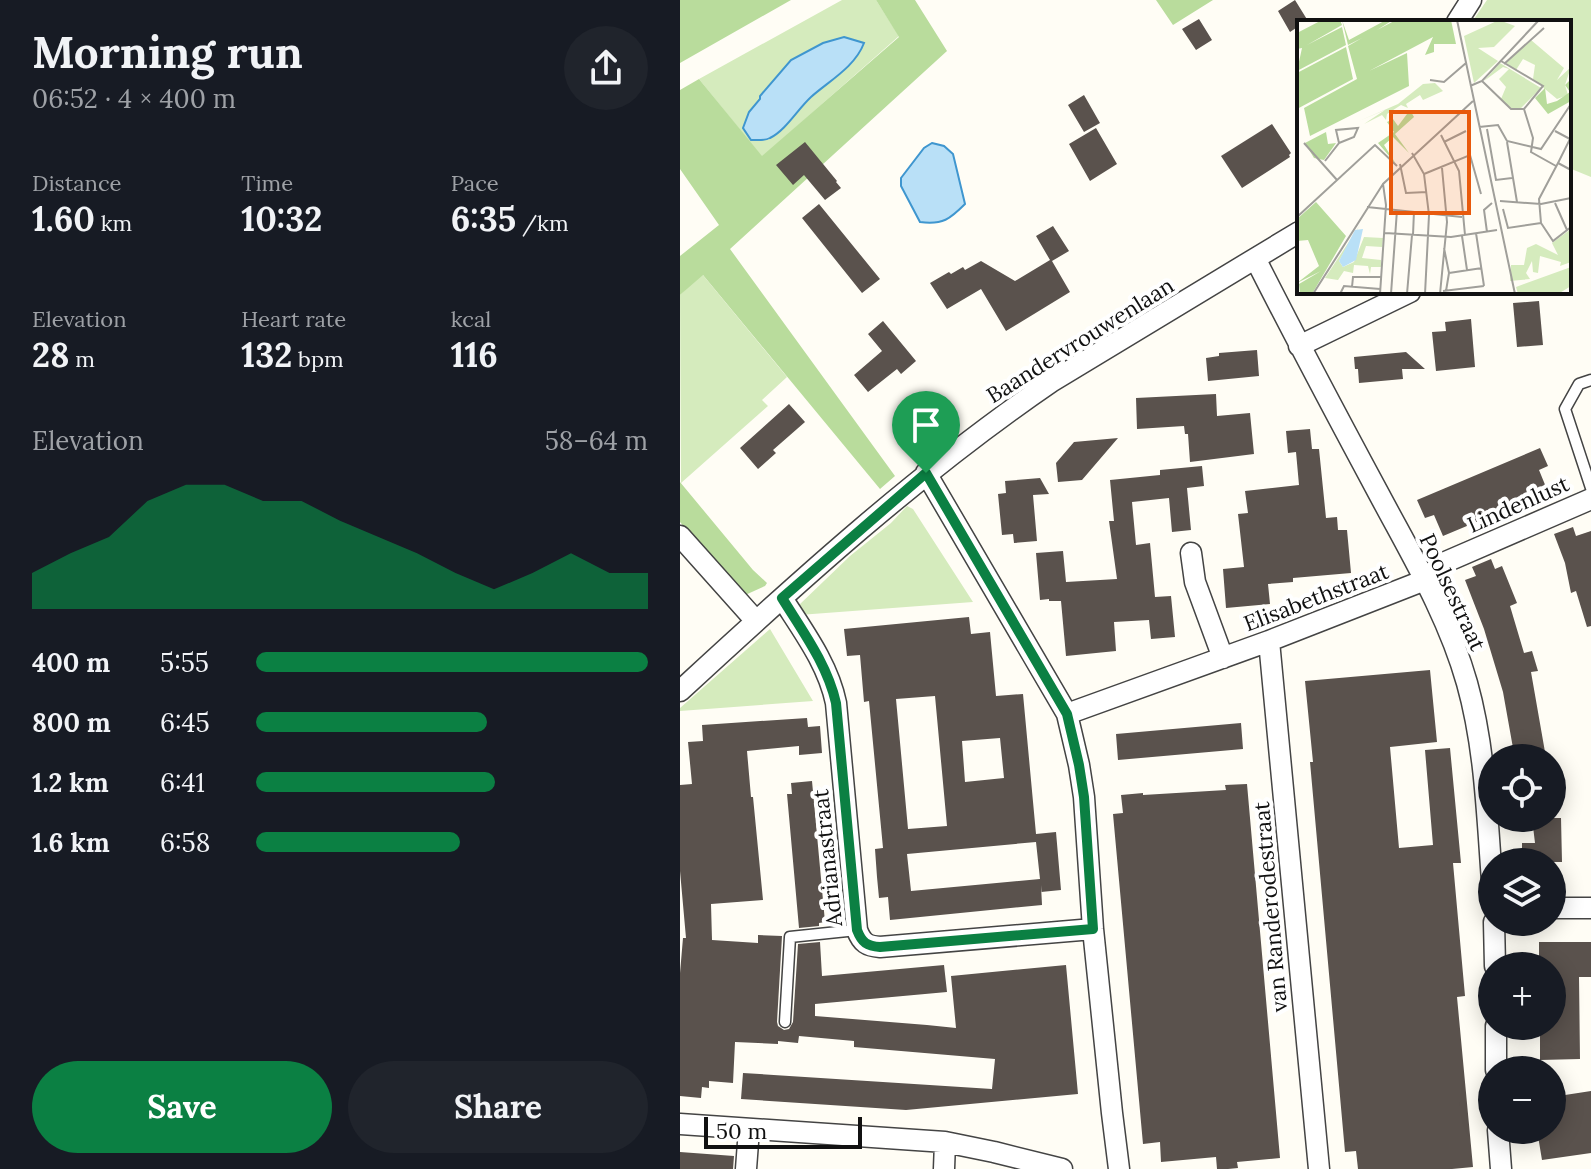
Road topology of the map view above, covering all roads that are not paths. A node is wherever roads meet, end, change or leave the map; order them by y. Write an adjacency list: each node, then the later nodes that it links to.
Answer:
1 (1471, 0): 2 (street)
2 (1458, 20)
3 (1297, 233): 4 (street, Baandervrouwenlaan)
4 (1256, 260): 6 (street, Poolsestraat); 8 (street, Baandervrouwenlaan)
5 (1406, 294): 6 (street)
6 (1299, 346): 13 (street, Poolsestraat)
7 (1591, 380): 9 (lane, Lindenlust)
8 (926, 473): 14 (street, Baandervrouwenlaan); 19 (street)
9 (1591, 488)
10 (1591, 499): 13 (street, Lindenlust)
11 (680, 536): 15 (street)
12 (1191, 553): 17 (street, Elisabethstraat)
13 (1425, 580): 16 (street, Elisabethstraat); 20 (street, Poolsestraat)
14 (782, 598): 15 (street, Baandervrouwenlaan); 24 (street, Adrianastraat)
15 (756, 621): 18 (street, Baandervrouwenlaan)
16 (1269, 641): 17 (street, Elisabethstraat); 34 (street, van Randerodestraat)
17 (1223, 658): 19 (street, Elisabethstraat)
18 (680, 691)
19 (1067, 714): 23 (street)
20 (1490, 848)
21 (1566, 908): 22 (street)
22 (1591, 908)
23 (1093, 929): 24 (street, Adrianastraat); 33 (street)
24 (857, 930): 25 (lane)
25 (785, 1022)
26 (680, 1124): 27 (street)
27 (749, 1129): 28 (street); 30 (street)
28 (945, 1142): 31 (street); 32 (street)
29 (1499, 1144): 35 (street)
30 (746, 1169)
31 (944, 1169)
32 (1062, 1169)
33 (1119, 1169)
34 (1319, 1169)
35 (1501, 1169)

